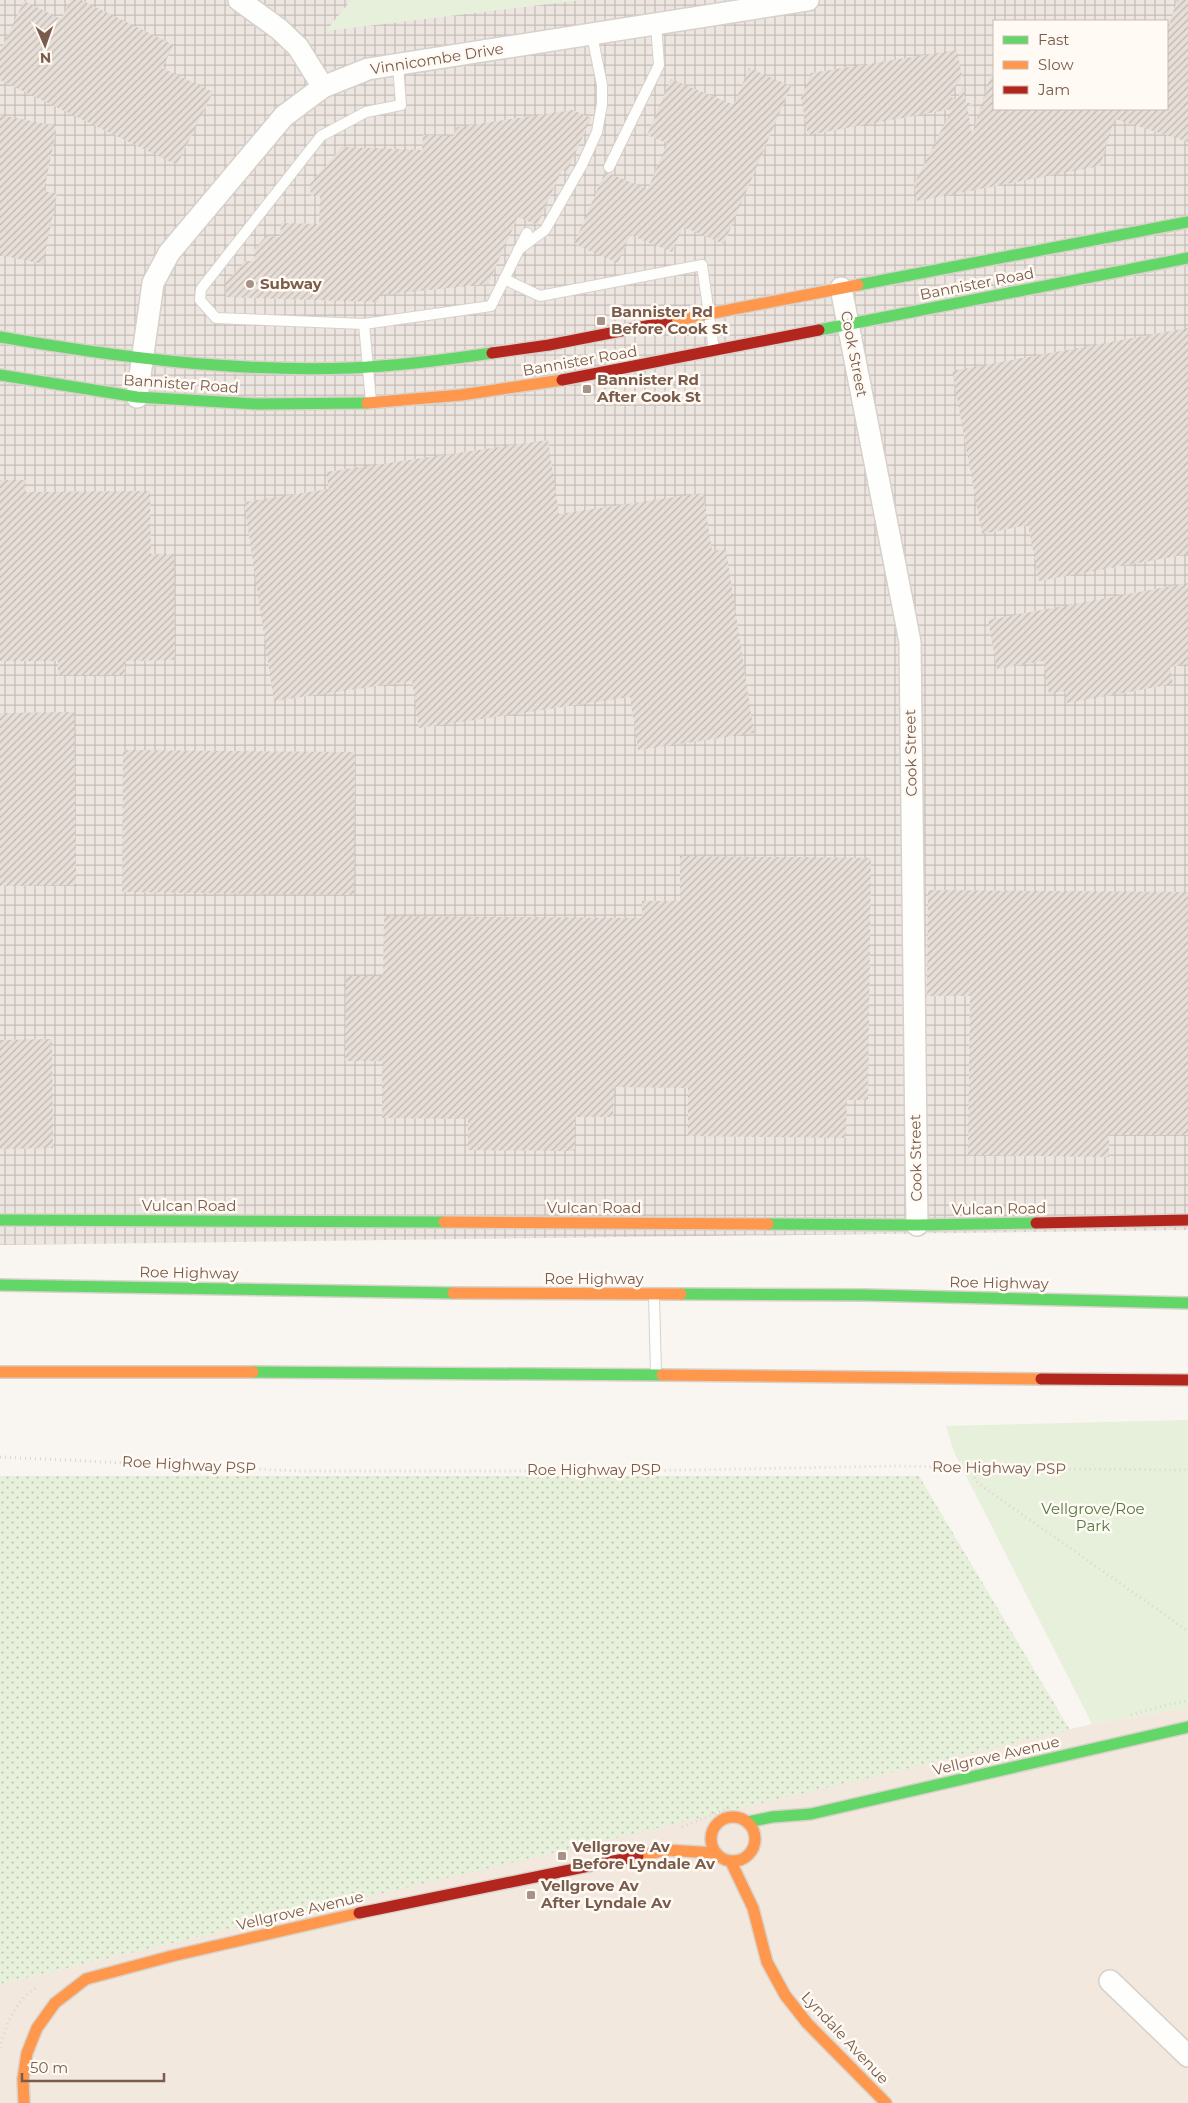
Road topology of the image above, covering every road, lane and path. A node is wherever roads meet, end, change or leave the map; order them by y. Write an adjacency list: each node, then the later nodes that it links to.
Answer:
1 (240, 0): 6 (street)
2 (808, 0): 3 (street, Vinnicombe Drive)
3 (656, 24): 4 (street, Vinnicombe Drive); 7 (lane)
4 (592, 35): 5 (street, Vinnicombe Drive); 10 (lane)
5 (398, 64): 6 (street, Vinnicombe Drive); 15 (lane)
6 (323, 87): 19 (street, Vinnicombe Drive)
7 (609, 167)
8 (1188, 222): 13 (main road, Bannister Road)
9 (527, 232): 10 (lane)
10 (518, 250): 12 (lane)
11 (1188, 258): 16 (main road, Bannister Road)
12 (504, 279): 14 (lane); 15 (lane)
13 (841, 288): 14 (main road, Bannister Road); 16 (street, Cook Street)
14 (710, 314): 18 (lane); 20 (main road, Bannister Road)
15 (364, 324): 20 (lane)
16 (848, 325): 18 (main road, Bannister Road); 26 (street, Cook Street)
17 (0, 337): 19 (main road, Bannister Road)
18 (714, 351): 23 (main road, Bannister Road)
19 (142, 359): 20 (main road, Bannister Road); 22 (street, Vinnicombe Drive)
20 (368, 367): 23 (lane)
21 (0, 375): 22 (main road, Bannister Road)
22 (137, 397): 23 (main road, Bannister Road)
23 (371, 403)
24 (0, 1220): 26 (main road, Vulcan Road)
25 (1188, 1220): 26 (main road, Vulcan Road)
26 (917, 1225)
27 (0, 1285): 28 (main road, Roe Highway)
28 (654, 1295): 29 (main road, Roe Highway); 31 (lane)
29 (1188, 1303)
30 (0, 1372): 31 (main road)
31 (656, 1376): 32 (main road)
32 (1188, 1380)
33 (0, 1457): 34 (path, Roe Highway PSP)
34 (971, 1468): 35 (path, Roe Highway PSP); 36 (path)
35 (1188, 1470)
36 (1188, 1631)
37 (1188, 1727): 38 (main road, Vellgrove Avenue)
38 (810, 1814): 39 (main road, Vellgrove Avenue); 41 (main road, Vellgrove Avenue)
39 (748, 1822): 40 (main road, Vellgrove Avenue); 43 (main road)
40 (714, 1827): 44 (main road, Vellgrove Avenue); 45 (main road)
41 (784, 1827)
42 (768, 1836): 43 (main road)
43 (753, 1849): 46 (main road); 47 (main road, Lyndale Avenue)
44 (666, 1850): 45 (main road, Vellgrove Avenue); 50 (main road, Vellgrove Avenue)
45 (715, 1853): 46 (main road, Vellgrove Avenue)
46 (732, 1862): 47 (main road, Lyndale Avenue)
47 (753, 1908): 51 (main road, Lyndale Avenue)
48 (1110, 1981): 49 (street)
49 (1188, 2056)
50 (24, 2103)
51 (886, 2103)

